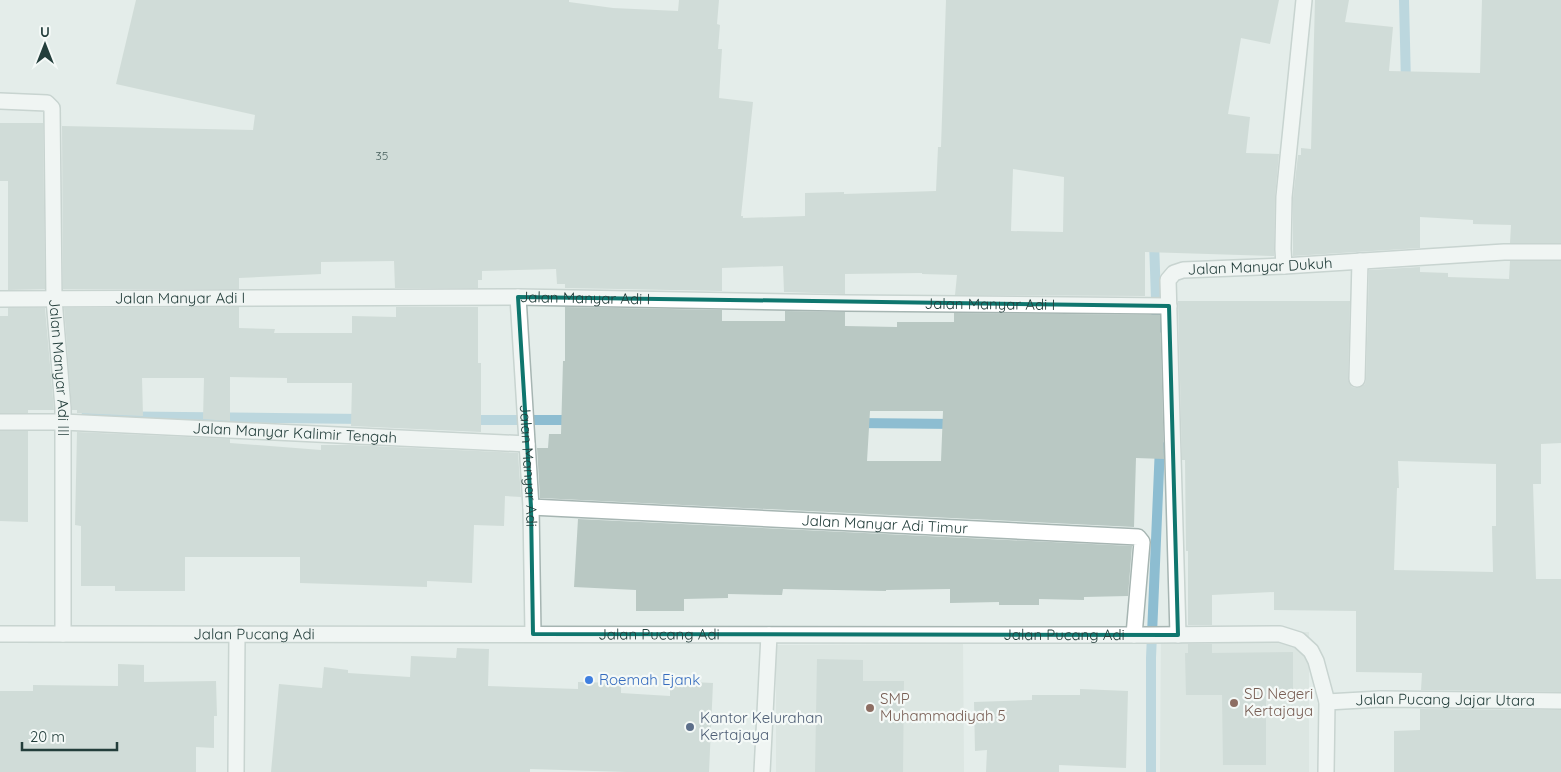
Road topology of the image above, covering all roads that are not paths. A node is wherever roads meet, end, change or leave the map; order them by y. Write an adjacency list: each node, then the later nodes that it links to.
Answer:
1 (1304, 0): 5 (street)
2 (0, 101): 8 (street, Jalan Manyar Adi III)
3 (1561, 252): 4 (street, Jalan Manyar Dukuh)
4 (1360, 261): 5 (street, Jalan Manyar Dukuh); 10 (street)
5 (1284, 266): 9 (street, Jalan Manyar Dukuh)
6 (518, 297): 8 (street, Jalan Manyar Adi I); 9 (street, Jalan Manyar Adi I); 13 (street, Jalan Manyar Adi)
7 (0, 299): 8 (street, Jalan Manyar Adi I)
8 (54, 299): 11 (street, Jalan Manyar Adi III)
9 (1157, 306): 21 (street, Jalan Manyar Dukuh)
10 (1357, 379)
11 (63, 416): 12 (street, Jalan Manyar Kalimir Tengah); 13 (street, Jalan Manyar Kalimir Tengah); 16 (street, Jalan Manyar Adi III)
12 (0, 422)
13 (527, 441): 14 (street, Jalan Manyar Adi)
14 (531, 507): 18 (street, Jalan Manyar Adi); 20 (street, Jalan Manyar Adi Timur)
15 (0, 634): 16 (street, Jalan Pucang Adi)
16 (63, 634): 17 (street, Jalan Pucang Adi)
17 (237, 634): 18 (street, Jalan Pucang Adi); 24 (street)
18 (533, 634): 19 (street, Jalan Pucang Adi)
19 (769, 635): 20 (street, Jalan Pucang Adi); 25 (street)
20 (1142, 635): 21 (street, Jalan Pucang Adi)
21 (1174, 635): 23 (street, Jalan Pucang Adi)
22 (1561, 701): 23 (street, Jalan Pucang Jajar Utara)
23 (1327, 702): 26 (street)
24 (236, 772)
25 (762, 772)
26 (1326, 772)

